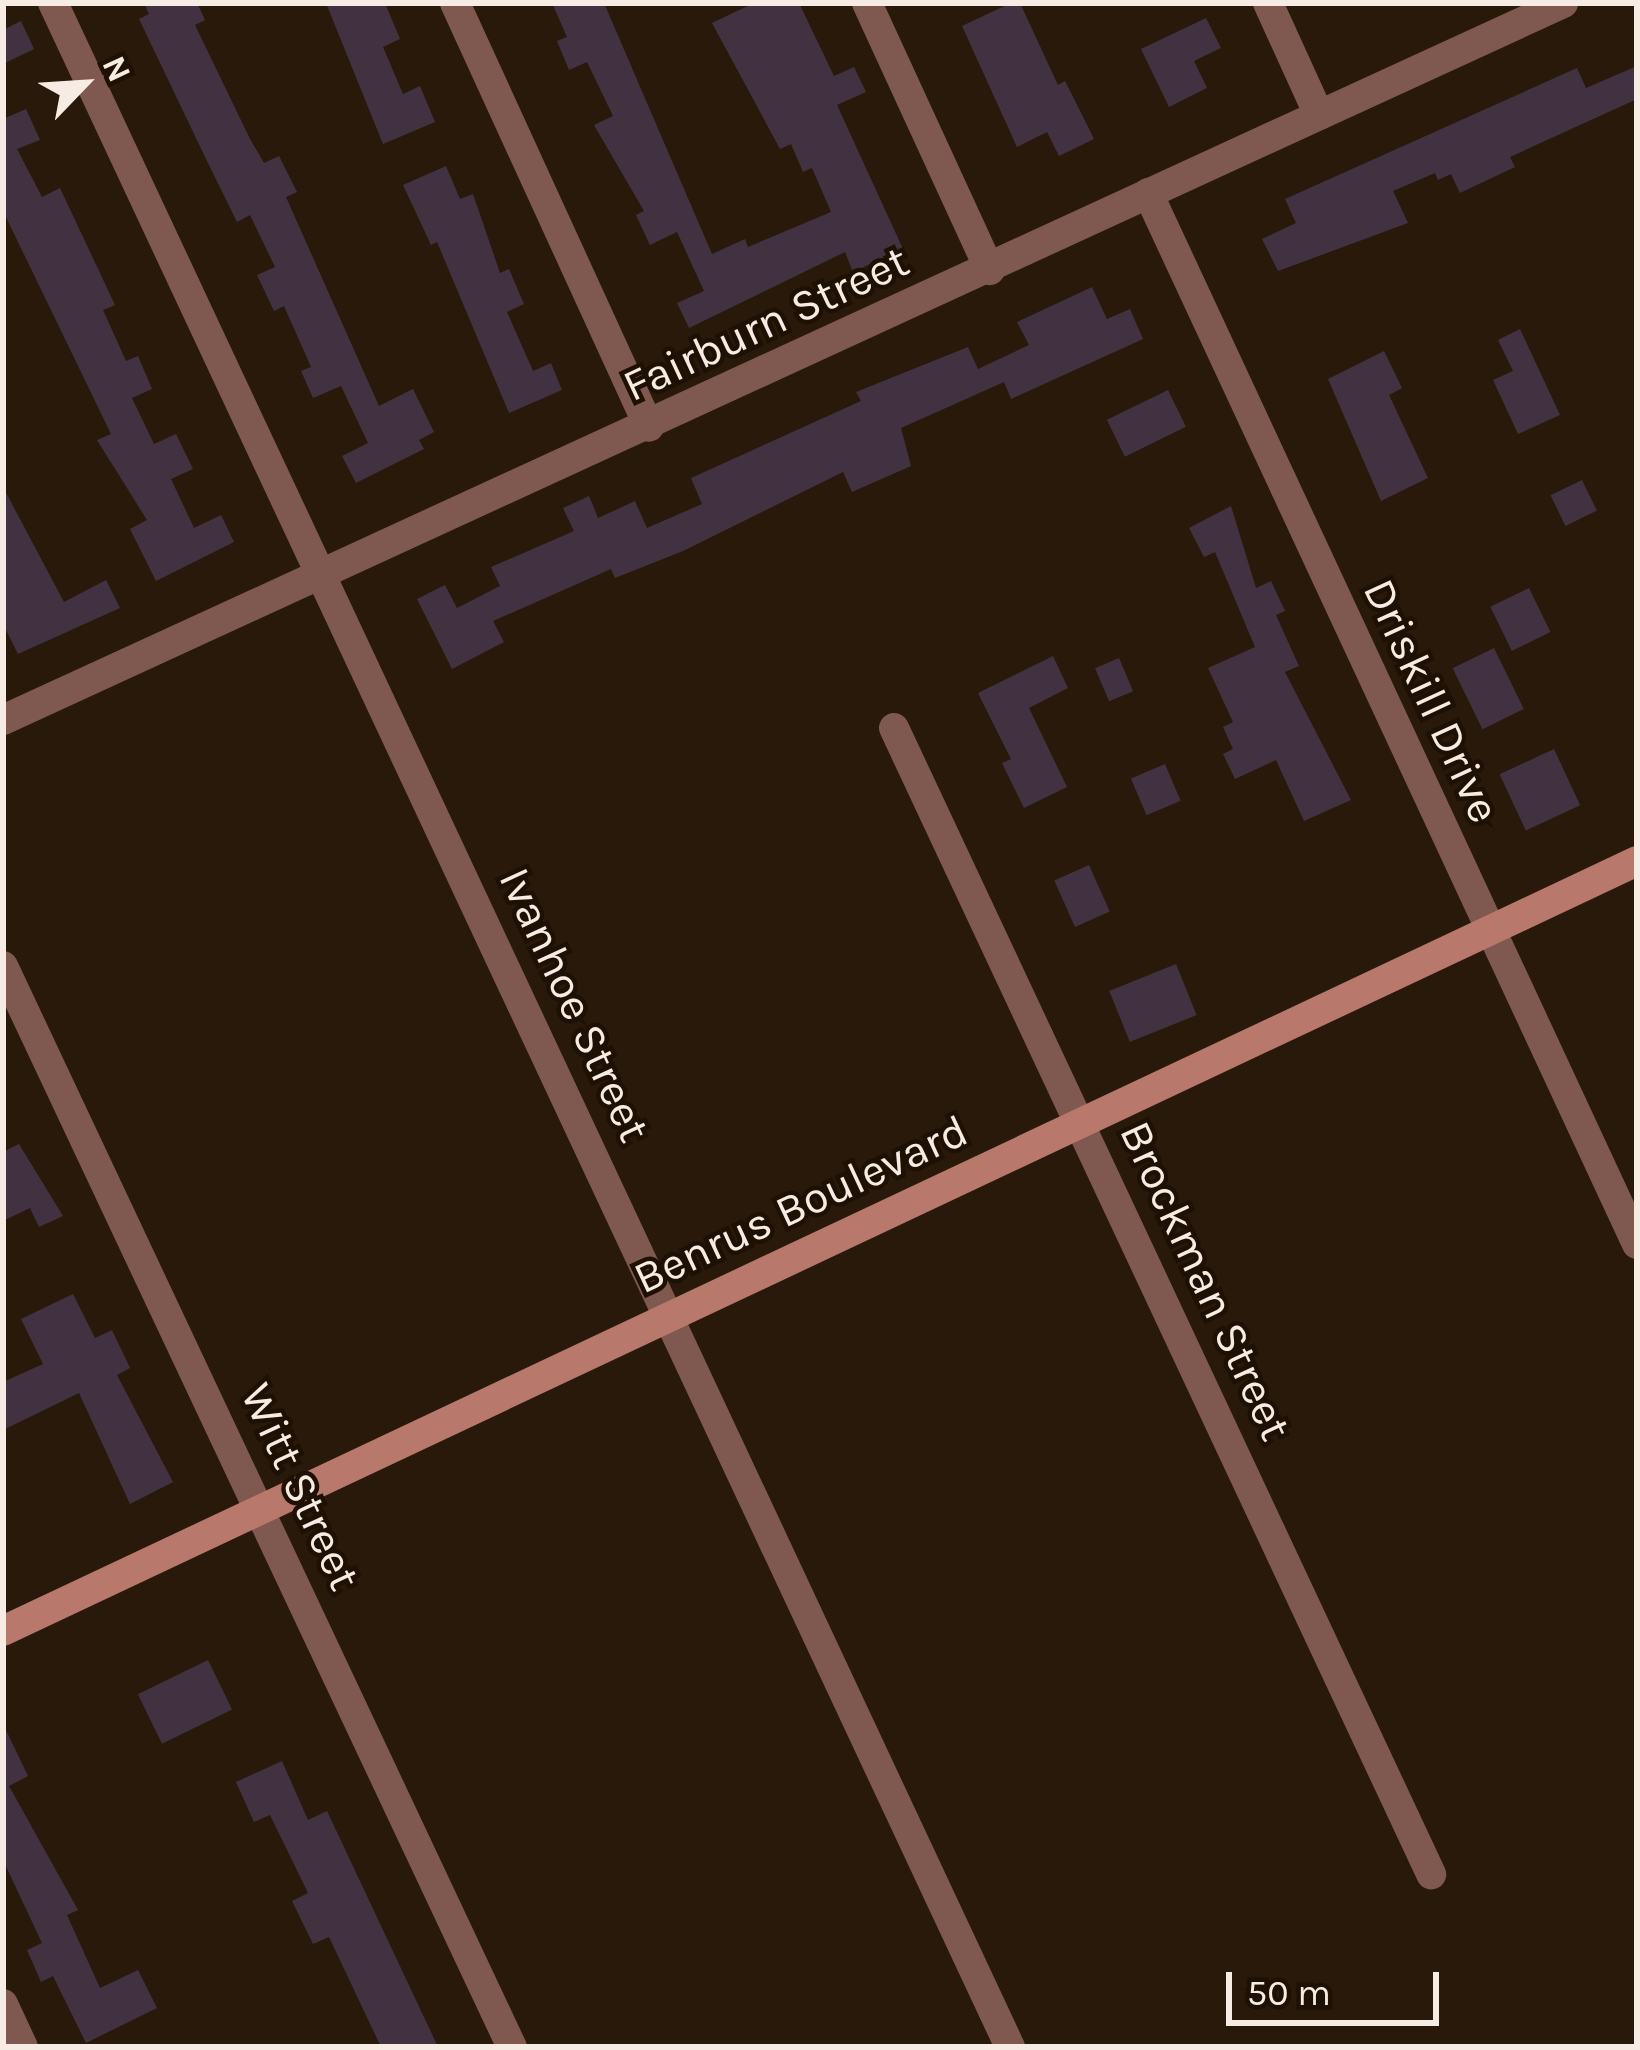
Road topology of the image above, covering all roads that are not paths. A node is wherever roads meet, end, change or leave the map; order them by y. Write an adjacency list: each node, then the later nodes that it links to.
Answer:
1 (53, 3): 10 (street, Ivanhoe Street)
2 (455, 3): 9 (street)
3 (867, 3): 8 (street)
4 (1268, 3): 6 (street)
5 (1563, 3): 6 (street, Fairburn Street)
6 (1319, 115): 7 (street, Fairburn Street)
7 (1148, 193): 8 (street, Fairburn Street); 14 (street, Driskill Drive)
8 (990, 270): 9 (street, Fairburn Street)
9 (649, 428): 10 (street, Fairburn Street)
10 (320, 574): 11 (street, Fairburn Street); 18 (street, Ivanhoe Street)
11 (3, 720)
12 (894, 728): 16 (street, Brockman Street)
13 (1637, 861): 14 (street, Benrus Boulevard)
14 (1486, 931): 16 (street, Benrus Boulevard); 17 (street, Driskill Drive)
15 (3, 966): 19 (street, Witt Street)
16 (1081, 1122): 18 (street, Benrus Boulevard); 21 (street, Brockman Street)
17 (1637, 1244)
18 (672, 1316): 19 (street, Benrus Boulevard); 25 (street, Ivanhoe Street)
19 (261, 1510): 20 (street, Benrus Boulevard); 24 (street, Witt Street)
20 (3, 1631)
21 (1431, 1874)
22 (3, 2004): 23 (street)
23 (23, 2047)
24 (512, 2047)
25 (1010, 2047)

